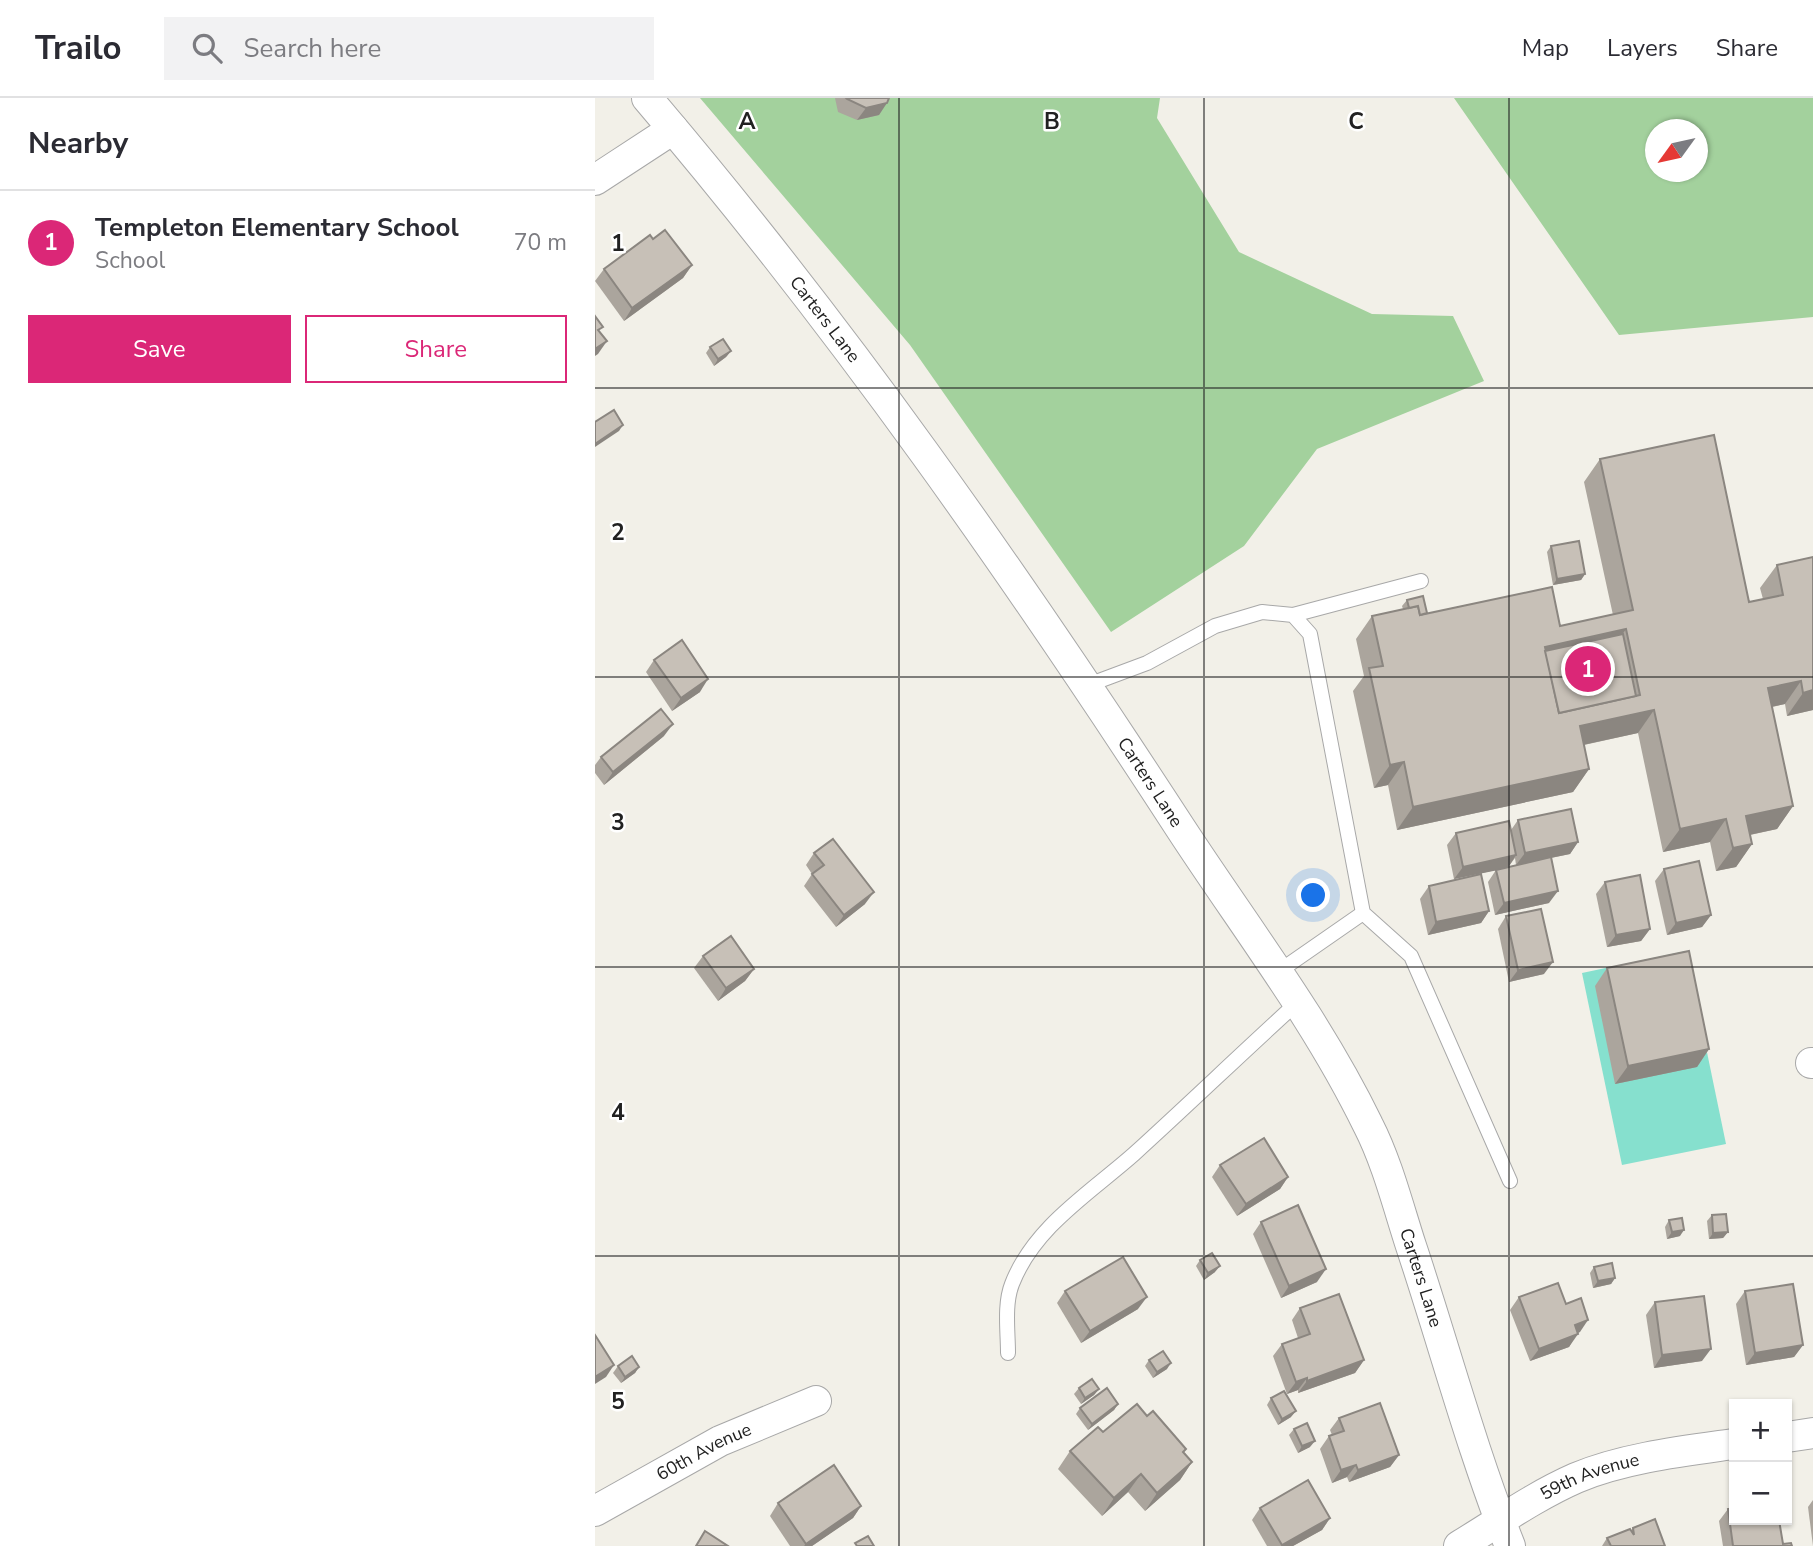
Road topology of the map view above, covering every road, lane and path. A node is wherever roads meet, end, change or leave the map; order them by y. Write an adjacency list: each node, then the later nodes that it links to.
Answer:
1 (647, 98): 2 (street, Carters Lane)
2 (673, 129): 3 (street); 6 (street, Carters Lane)
3 (595, 180)
4 (1421, 581): 5 (lane)
5 (1293, 615): 6 (lane); 7 (lane)
6 (1088, 685): 8 (street, Carters Lane)
7 (1363, 913): 8 (lane); 10 (lane)
8 (1278, 972): 9 (street, Carters Lane)
9 (1298, 1002): 11 (lane); 17 (street, Carters Lane)
10 (1510, 1181)
11 (1009, 1353)
12 (816, 1401): 16 (street, 60th Avenue)
13 (1813, 1433): 14 (street)
14 (1792, 1436)
15 (1729, 1445): 17 (street, 59th Avenue)
16 (595, 1511)
17 (1505, 1533): 18 (street, 59th Avenue)
18 (1459, 1546)

